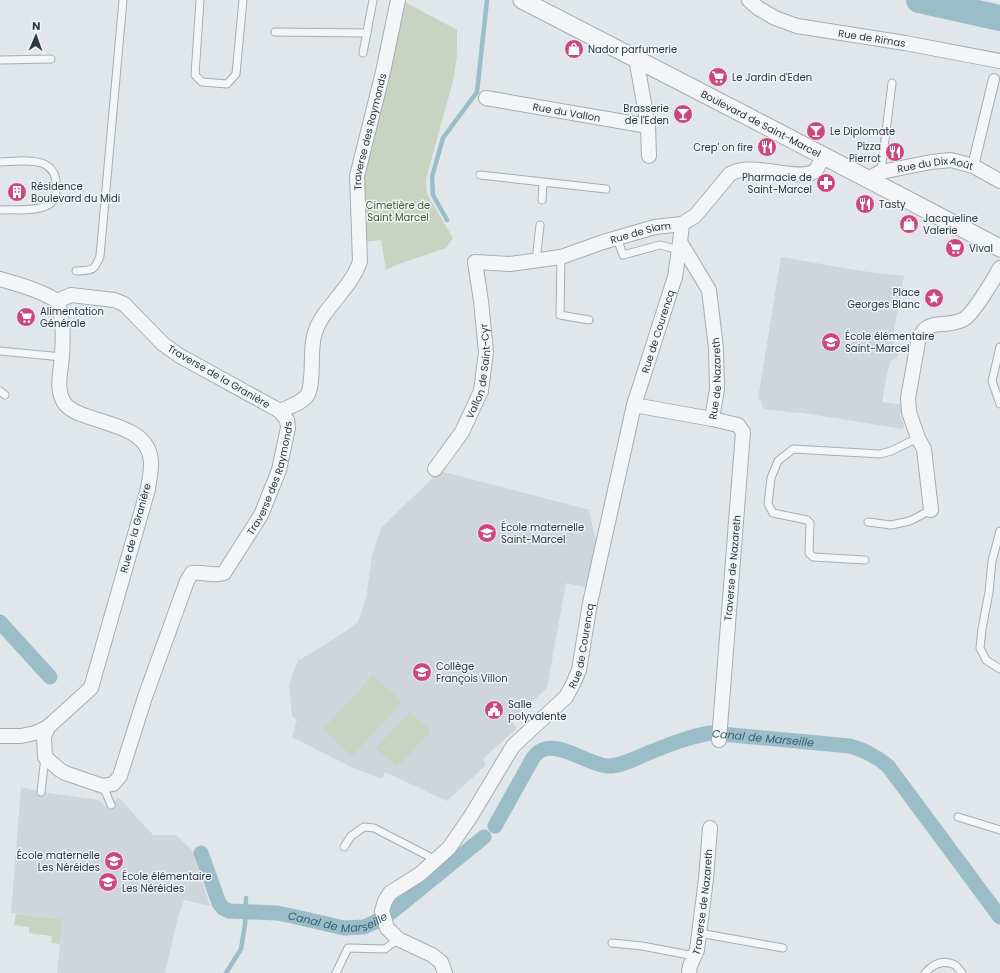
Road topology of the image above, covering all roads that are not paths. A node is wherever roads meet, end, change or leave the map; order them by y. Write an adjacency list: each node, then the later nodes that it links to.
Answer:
1 (123, 0): 39 (lane)
2 (200, 0): 3 (lane)
3 (243, 0)
4 (373, 0): 9 (lane)
5 (398, 0): 48 (street, Traverse des Raymonds)
6 (522, 0): 11 (street, Boulevard de Saint-Marcel)
7 (749, 0): 14 (street, Rue de Rimas)
8 (274, 32): 9 (lane)
9 (367, 33): 10 (lane)
10 (363, 53)
11 (636, 58): 18 (street); 20 (street, Boulevard de Saint-Marcel)
12 (51, 59): 13 (lane)
13 (0, 60)
14 (1000, 61)
15 (994, 79): 22 (street)
16 (892, 83): 24 (lane)
17 (486, 98): 18 (street, Rue du Vallon)
18 (648, 126): 19 (street)
19 (649, 156)
20 (824, 156): 24 (street, Boulevard de Saint-Marcel); 30 (street, Rue de Siam)
21 (0, 162): 29 (lane)
22 (973, 166): 24 (street, Rue du Dix Août); 25 (street, Rue du Dix Août)
23 (480, 175): 26 (lane)
24 (876, 176): 34 (street, Boulevard de Saint-Marcel)
25 (1000, 181)
26 (543, 183): 27 (lane); 28 (lane)
27 (606, 189)
28 (542, 200)
29 (0, 210)
30 (682, 224): 32 (street, Rue de Siam); 33 (street, Rue de Courencq)
31 (540, 225): 36 (lane)
32 (617, 238): 33 (lane); 35 (street, Rue de Siam)
33 (680, 246): 47 (street, Rue de Courencq); 49 (street, Rue de Nazareth)
34 (1000, 248)
35 (561, 257): 36 (street, Rue de Siam); 42 (lane)
36 (536, 261): 37 (street, Rue de Siam)
37 (475, 262): 51 (street, Vallon de Saint-Cyr)
38 (1000, 268): 50 (street)
39 (76, 271)
40 (0, 279): 41 (street)
41 (57, 302): 45 (street, Rue de la Granière); 48 (street, Traverse de la Granière)
42 (589, 320)
43 (1000, 347): 46 (lane)
44 (0, 351): 45 (lane)
45 (62, 357): 57 (street, Rue de la Granière)
46 (1000, 404)
47 (634, 405): 49 (street, Rue de Nazareth); 68 (street, Rue de Courencq)
48 (280, 412): 61 (street, Traverse des Raymonds)
49 (712, 419): 58 (street, Traverse de Nazareth)
50 (918, 438): 52 (street); 55 (lane)
51 (435, 469)
52 (931, 510): 53 (lane)
53 (868, 522)
54 (1000, 531): 56 (lane)
55 (865, 560)
56 (1000, 669)
57 (48, 727): 59 (street, Rue de la Granière); 60 (street)
58 (720, 733)
59 (3, 734)
60 (45, 756): 61 (street); 62 (lane)
61 (103, 786): 63 (lane)
62 (41, 792)
63 (111, 805)
64 (958, 817): 66 (lane)
65 (710, 828): 69 (street, Traverse de Nazareth)
66 (1000, 830)
67 (344, 847): 68 (lane)
68 (436, 860): 70 (street, Rue de Courencq)
69 (699, 933): 72 (lane); 73 (street, Traverse de Nazareth)
70 (398, 940): 74 (lane); 75 (street, Rue de Courencq)
71 (612, 943): 73 (lane)
72 (783, 948)
73 (695, 956): 76 (street, Traverse de Nazareth)
74 (336, 973)
75 (445, 973)
76 (689, 973)
77 (925, 973): 78 (lane)
78 (962, 973)

